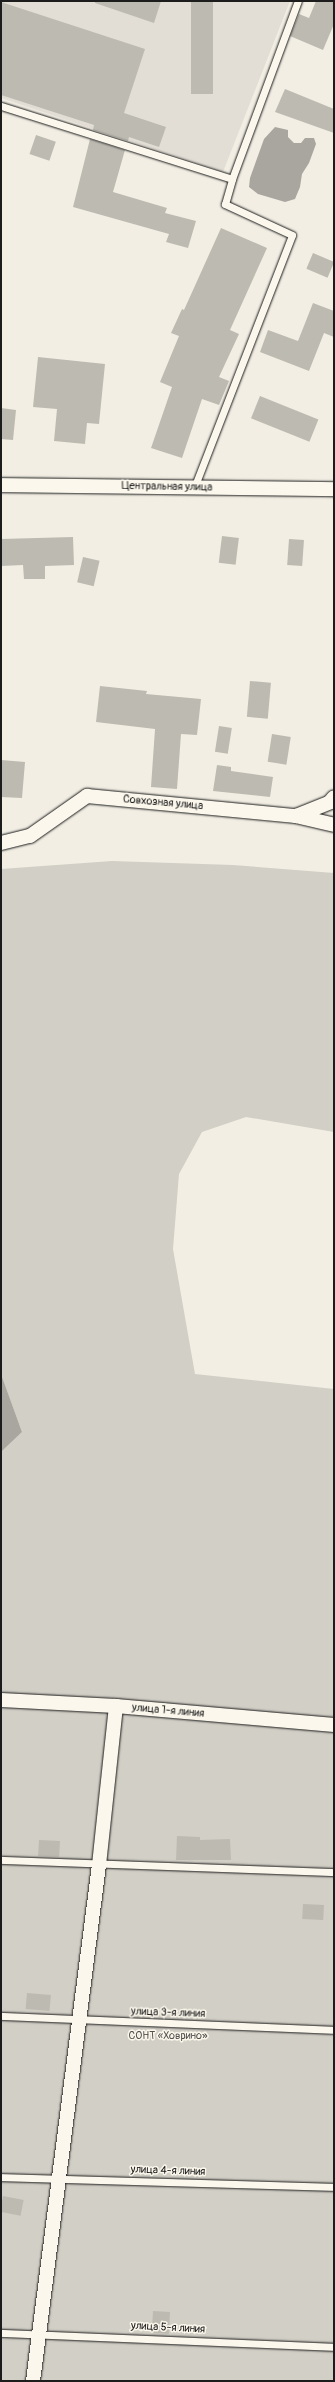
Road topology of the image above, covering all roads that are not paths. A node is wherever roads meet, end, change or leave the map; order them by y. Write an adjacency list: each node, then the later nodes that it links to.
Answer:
1 (298, 1): 3 (lane)
2 (1, 106): 3 (lane)
3 (232, 179): 5 (lane)
4 (1, 485): 5 (street, Центральная улица)
5 (194, 488): 6 (street, Центральная улица)
6 (334, 489)
7 (334, 797): 8 (street, Совхозная улица)
8 (296, 816): 9 (street); 10 (street, Совхозная улица)
9 (334, 825)
10 (1, 843)
11 (1, 1700): 12 (street, улица 1-я линия)
12 (116, 1706): 13 (street, улица 1-я линия); 15 (street)
13 (334, 1725)
14 (1, 1860): 15 (lane)
15 (98, 1865): 16 (lane); 18 (street)
16 (334, 1872)
17 (1, 2016): 18 (lane, улица 3-я линия)
18 (79, 2021): 19 (lane, улица 3-я линия); 21 (street)
19 (334, 2030)
20 (1, 2177): 21 (lane, улица 4-я линия)
21 (57, 2179): 22 (lane, улица 4-я линия); 24 (street)
22 (334, 2187)
23 (1, 2333): 24 (lane, улица 5-я линия)
24 (39, 2334): 25 (lane, улица 5-я линия); 26 (street)
25 (334, 2347)
26 (33, 2381)

